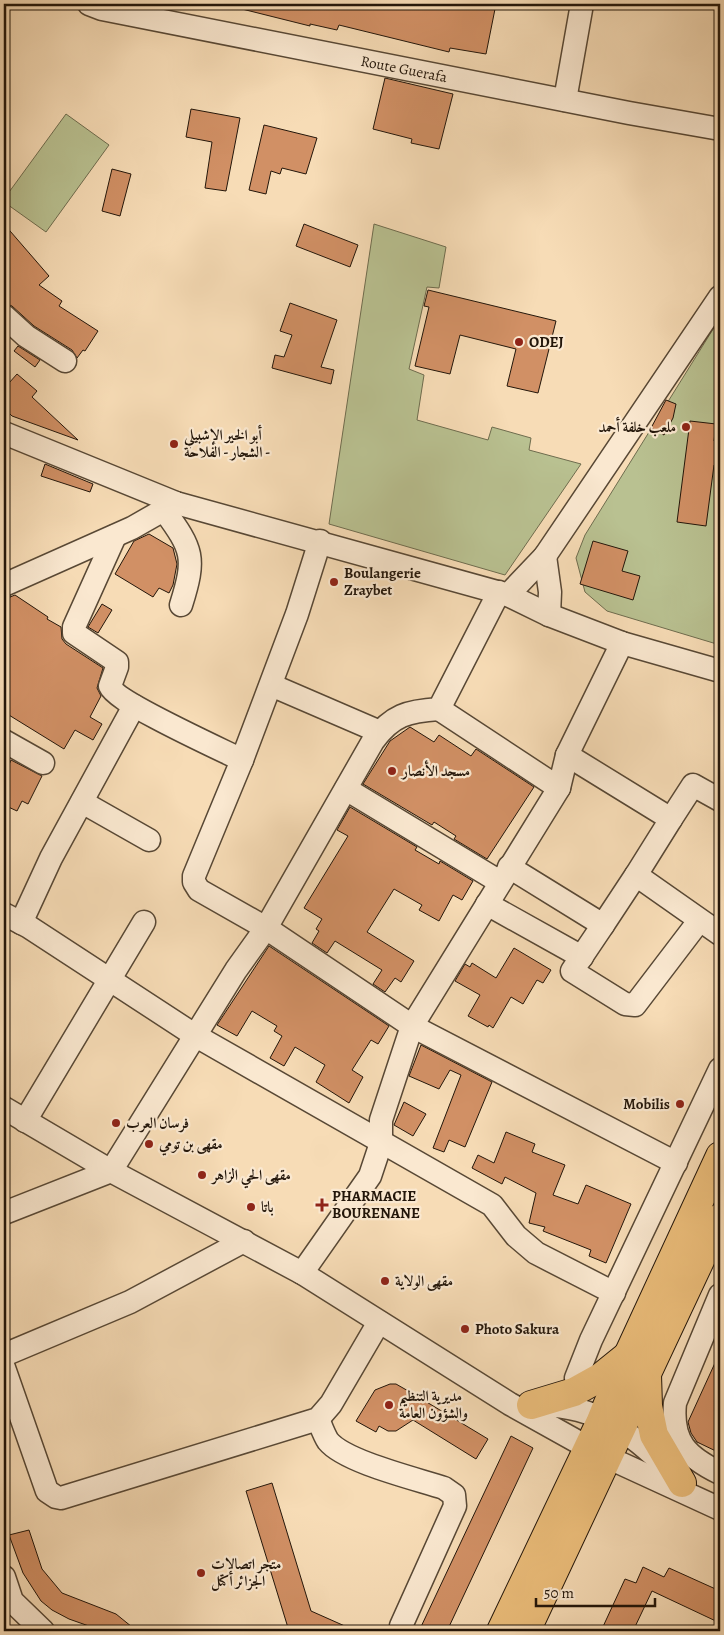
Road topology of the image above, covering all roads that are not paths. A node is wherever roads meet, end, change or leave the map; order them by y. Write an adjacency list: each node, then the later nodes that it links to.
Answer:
1 (89, 4): 3 (street, Route Guerafa)
2 (582, 4): 3 (street)
3 (565, 100): 4 (street, Route Guerafa)
4 (720, 128)
5 (720, 297): 12 (street)
6 (4, 316): 7 (street)
7 (65, 361)
8 (4, 433): 9 (street)
9 (170, 506): 10 (street); 11 (street); 15 (street)
10 (115, 536): 13 (street); 20 (street)
11 (320, 541): 14 (street); 19 (street)
12 (545, 556): 14 (street); 16 (street)
13 (4, 585)
14 (503, 594): 16 (street); 21 (street)
15 (181, 605)
16 (549, 615): 17 (street)
17 (622, 643): 18 (street); 24 (street)
18 (720, 671)
19 (271, 685): 22 (street); 25 (street)
20 (134, 706): 25 (street); 30 (street)
21 (439, 709): 22 (street); 27 (street)
22 (380, 732): 28 (street)
23 (4, 741): 26 (street)
24 (567, 755): 27 (street); 31 (street)
25 (242, 760): 40 (street)
26 (43, 763)
27 (559, 788): 33 (street)
28 (346, 789): 33 (street); 40 (street)
29 (720, 800): 31 (street)
30 (82, 802): 32 (street); 36 (street)
31 (672, 820): 34 (street)
32 (149, 840)
33 (505, 875): 35 (street); 39 (street)
34 (636, 875): 37 (street); 39 (street)
35 (487, 904): 42 (street); 44 (street)
36 (12, 919): 43 (street)
37 (699, 921): 41 (street); 42 (street)
38 (144, 922): 43 (street)
39 (603, 925): 42 (street)
40 (266, 928): 44 (street); 45 (street)
41 (720, 934)
42 (582, 957)
43 (110, 980): 45 (street); 48 (street)
44 (412, 1026): 49 (street); 51 (street)
45 (196, 1036): 49 (street); 52 (street)
46 (720, 1068): 51 (street)
47 (4, 1108): 48 (street)
48 (26, 1121): 52 (street)
49 (381, 1143): 56 (street); 57 (street)
50 (720, 1156): 61 (main road)
51 (676, 1163): 57 (street)
52 (111, 1171): 53 (street); 55 (street)
53 (4, 1213)
54 (720, 1219): 63 (main road)
55 (244, 1241): 56 (street); 60 (street)
56 (302, 1274): 59 (street)
57 (614, 1293): 64 (street)
58 (720, 1295): 69 (street)
59 (379, 1322): 65 (street); 66 (street)
60 (4, 1355)
61 (628, 1355): 64 (main road); 67 (main road)
62 (4, 1368): 66 (street)
63 (646, 1374): 67 (main road); 70 (main road)
64 (580, 1388): 65 (main road)
65 (520, 1405): 67 (street); 68 (street)
66 (318, 1419): 73 (street)
67 (611, 1424): 68 (main road); 70 (street)
68 (598, 1452): 70 (street); 75 (main road); 76 (main road)
69 (720, 1474)
70 (689, 1490): 71 (street)
71 (720, 1509)
72 (4, 1577): 74 (street)
73 (402, 1626)
74 (43, 1631)
75 (501, 1631)
76 (526, 1631)

